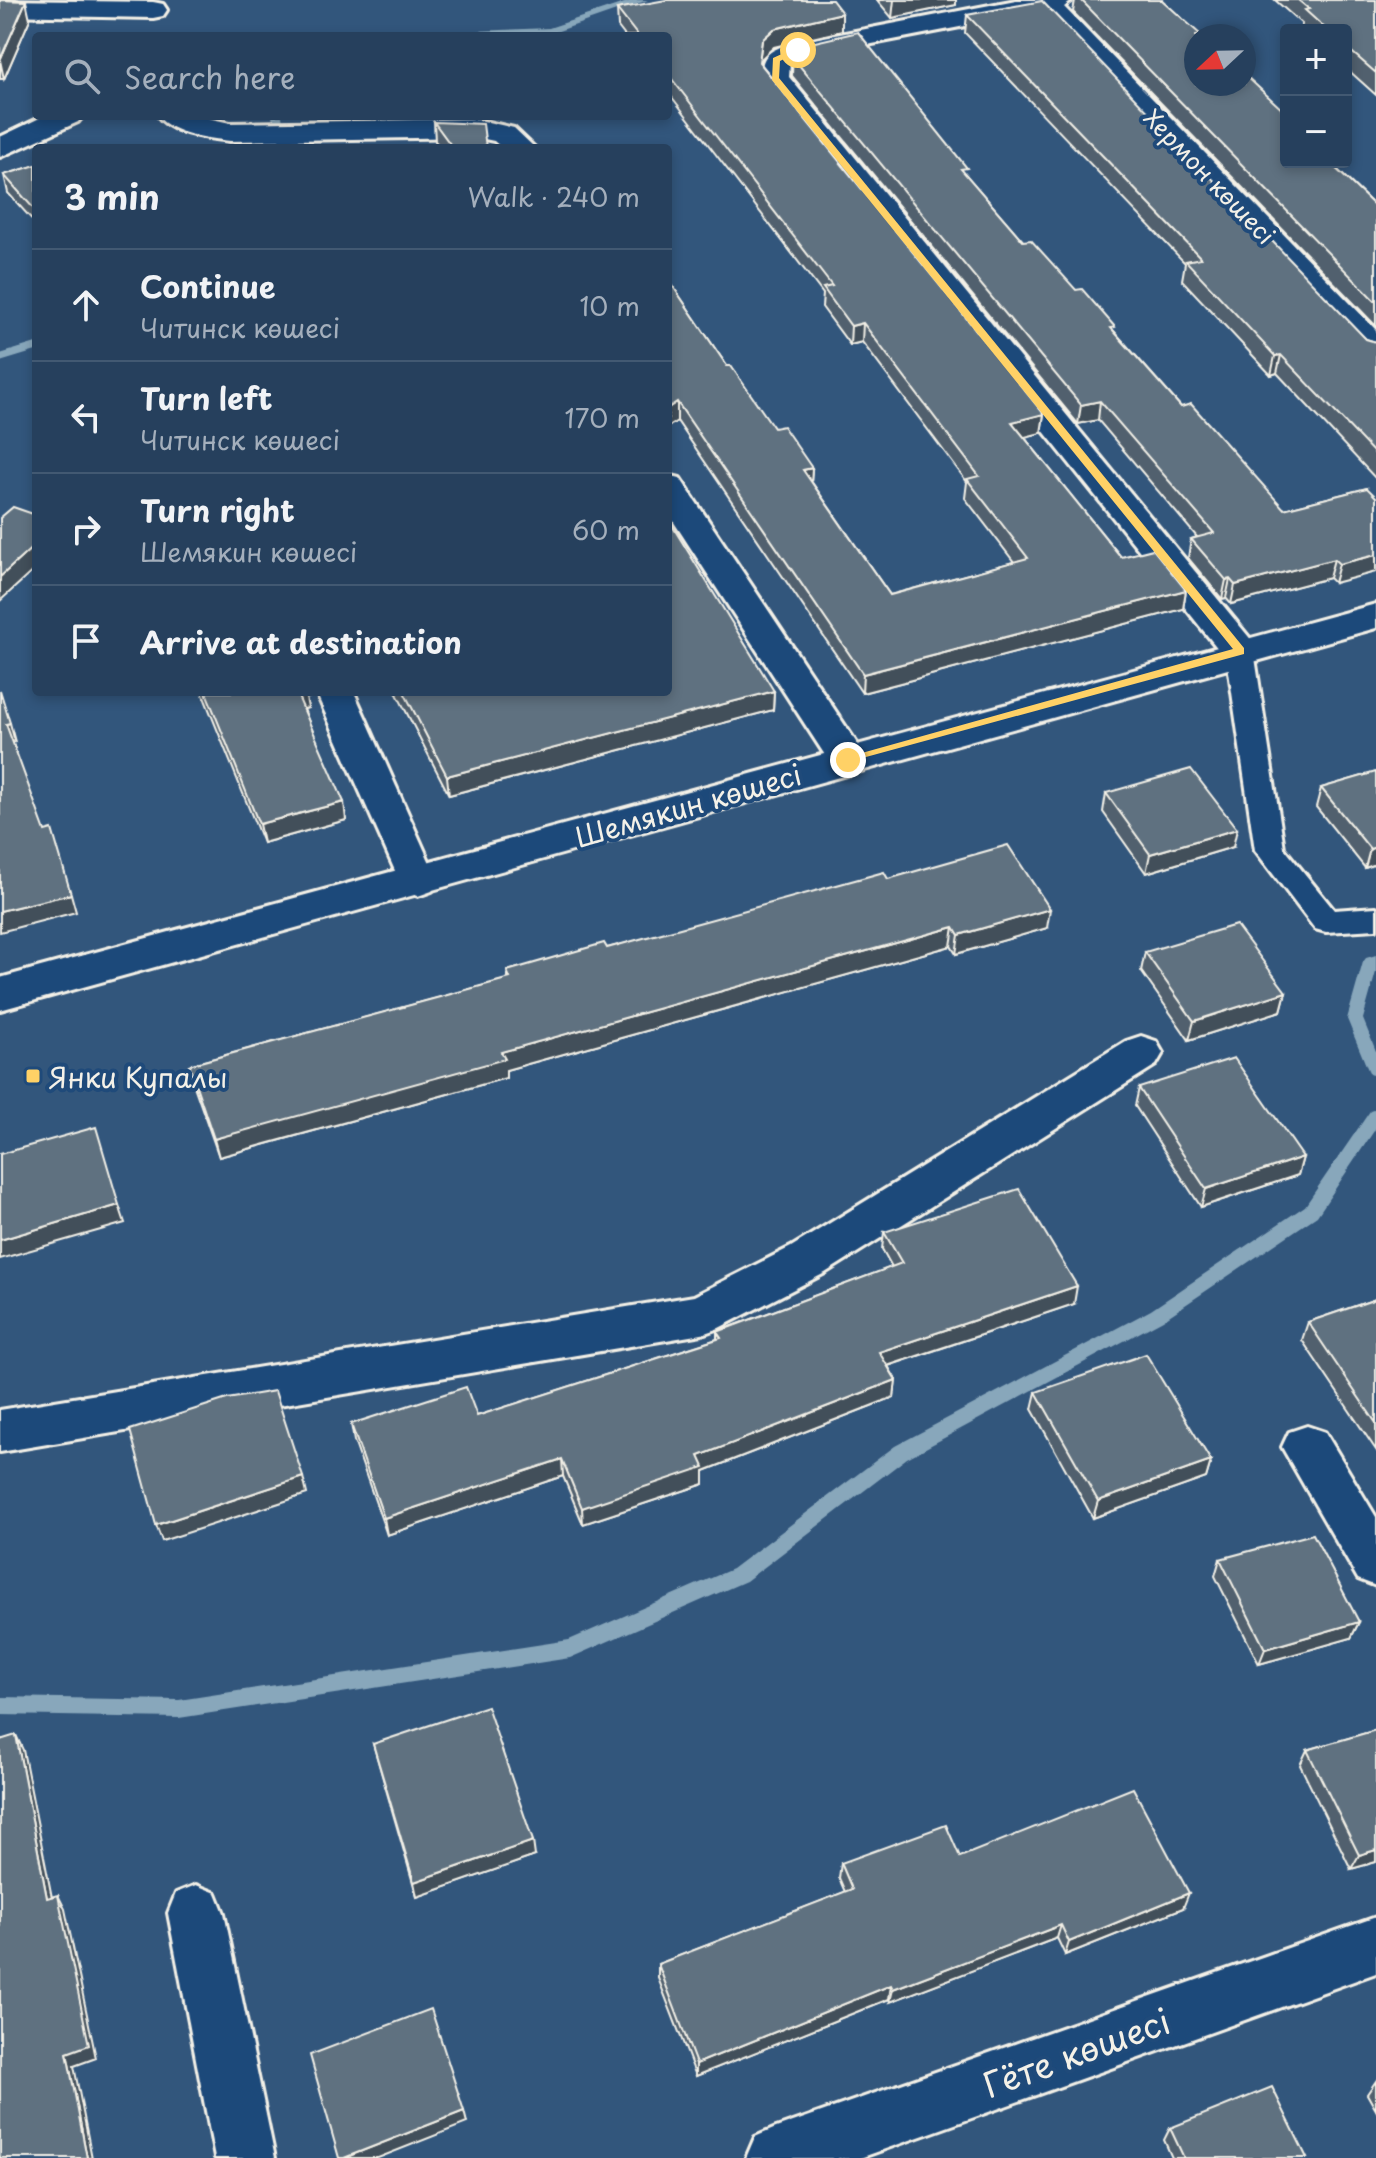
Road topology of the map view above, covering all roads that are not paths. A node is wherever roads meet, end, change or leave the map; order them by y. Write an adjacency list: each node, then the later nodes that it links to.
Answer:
1 (1049, 1): 9 (street, Хермон көшесі); 12 (street)
2 (161, 5): 3 (street); 4 (street)
3 (0, 7)
4 (132, 32)
5 (60, 120): 8 (street)
6 (183, 120): 7 (street)
7 (515, 144)
8 (0, 148)
9 (1376, 349)
10 (672, 492): 14 (street)
11 (1376, 616): 12 (street, Шемякин көшесі)
12 (1240, 651): 14 (street, Шемякин көшесі); 16 (lane)
13 (337, 696): 15 (street)
14 (848, 760): 15 (street, Шемякин көшесі)
15 (418, 881): 17 (street, Шемякин көшесі)
16 (1376, 918)
17 (0, 994)
18 (1141, 1053): 19 (street)
19 (0, 1431)
20 (1307, 1447): 21 (street)
21 (1376, 1563)
22 (196, 1913): 24 (street)
23 (1376, 1945): 25 (street, Гёте көшесі)
24 (245, 2158)
25 (776, 2158)

